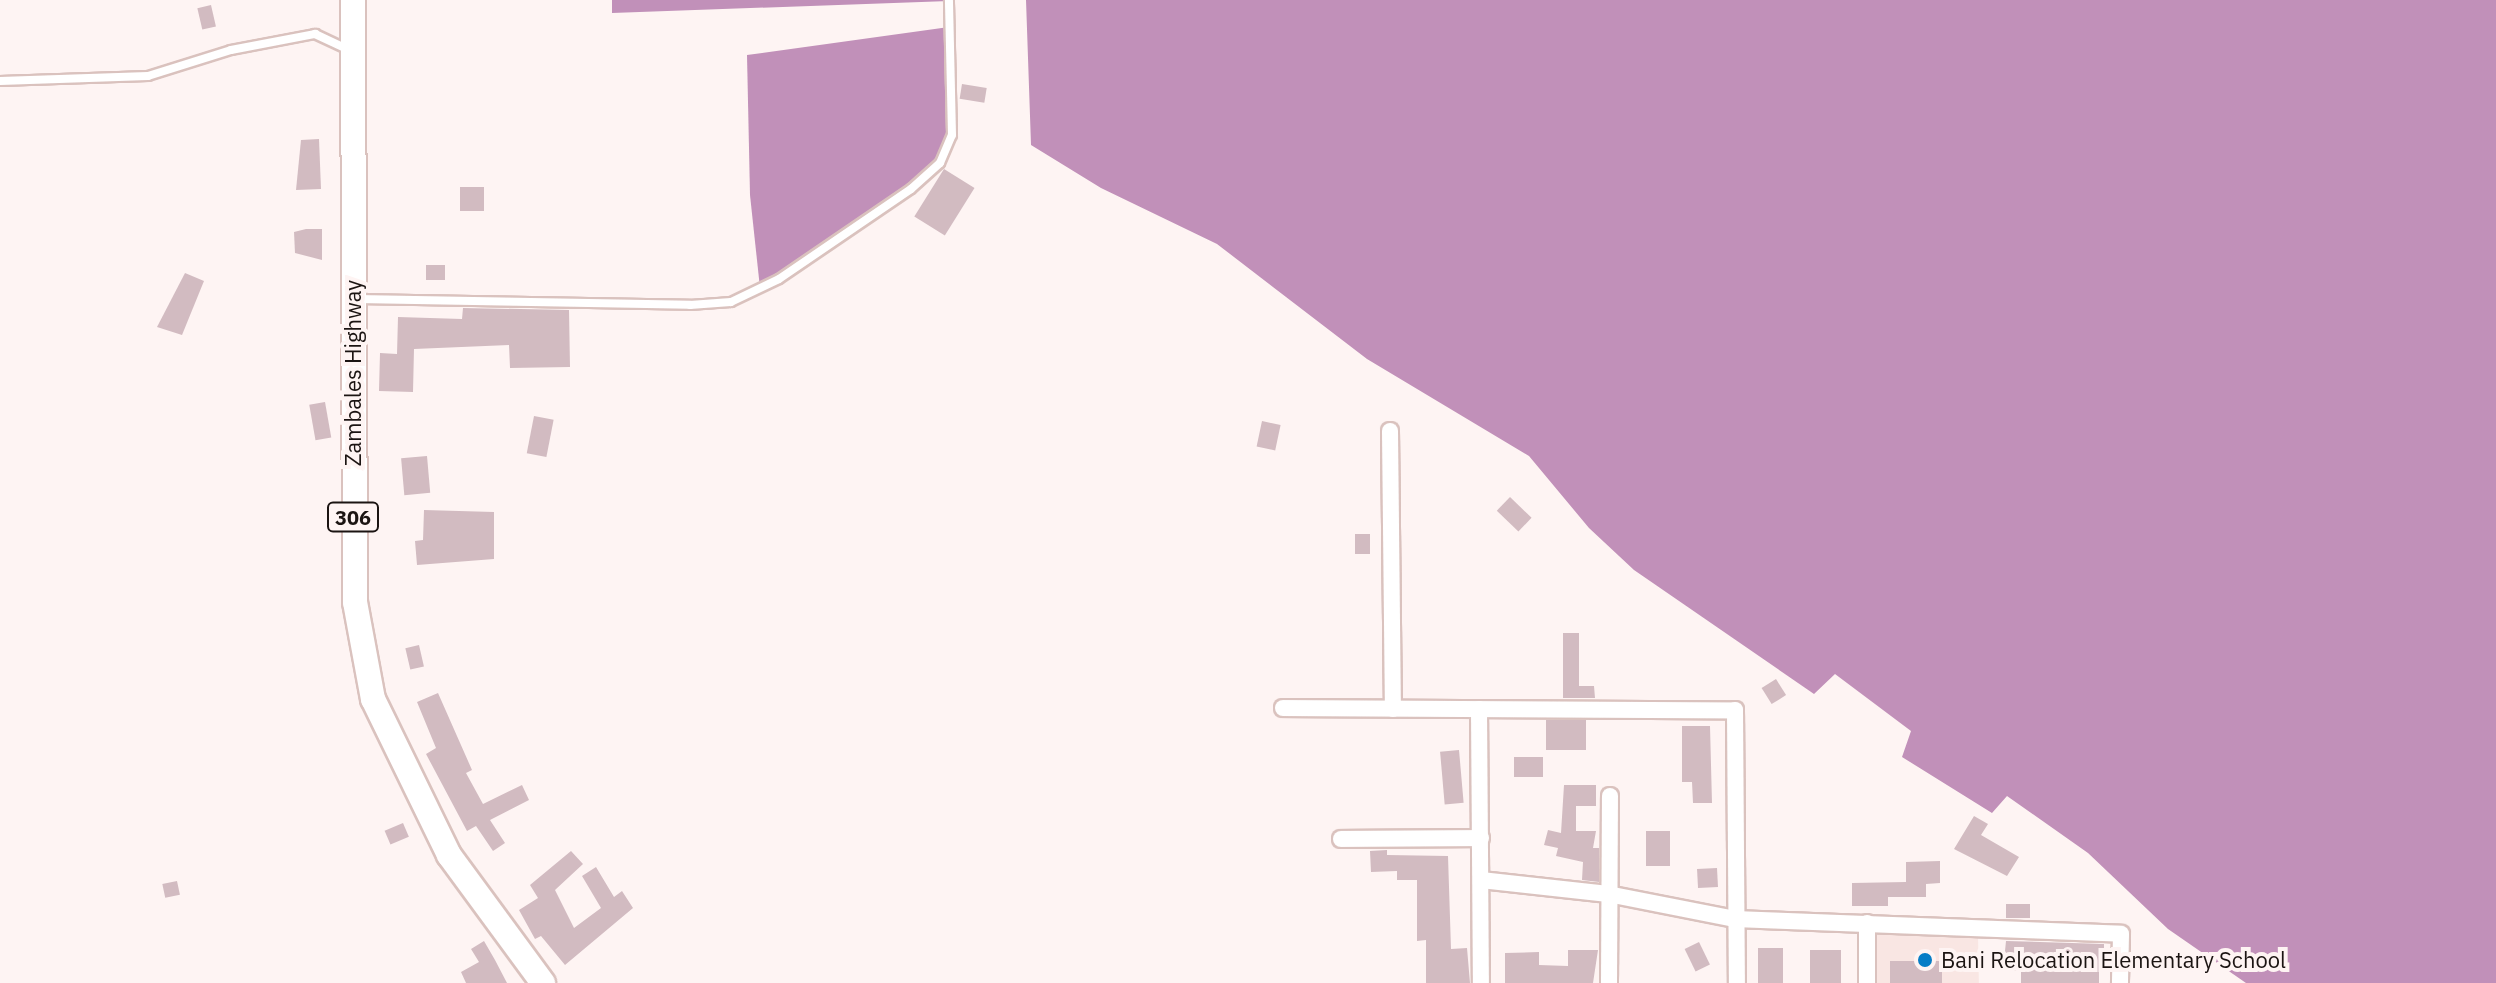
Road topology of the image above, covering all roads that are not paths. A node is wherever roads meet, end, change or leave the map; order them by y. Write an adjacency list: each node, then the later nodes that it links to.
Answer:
1 (353, 0): 3 (main road, Zambales Highway / 306)
2 (949, 0): 5 (lane)
3 (352, 51): 4 (lane); 5 (main road, Zambales Highway / 306)
4 (0, 81)
5 (353, 299): 17 (main road, Zambales Highway / 306)
6 (1390, 431): 8 (street)
7 (1283, 708): 8 (street)
8 (1393, 709): 9 (street)
9 (1479, 709): 11 (street); 15 (street)
10 (1610, 796): 14 (street)
11 (1481, 838): 12 (street); 13 (street)
12 (1341, 839)
13 (1481, 880): 14 (street); 18 (street)
14 (1608, 894): 15 (street); 19 (street)
15 (1736, 919): 16 (street); 20 (street)
16 (1867, 923): 21 (street); 22 (street)
17 (543, 983)
18 (1481, 983)
19 (1609, 983)
20 (1737, 983)
21 (1867, 983)
22 (2120, 983)

